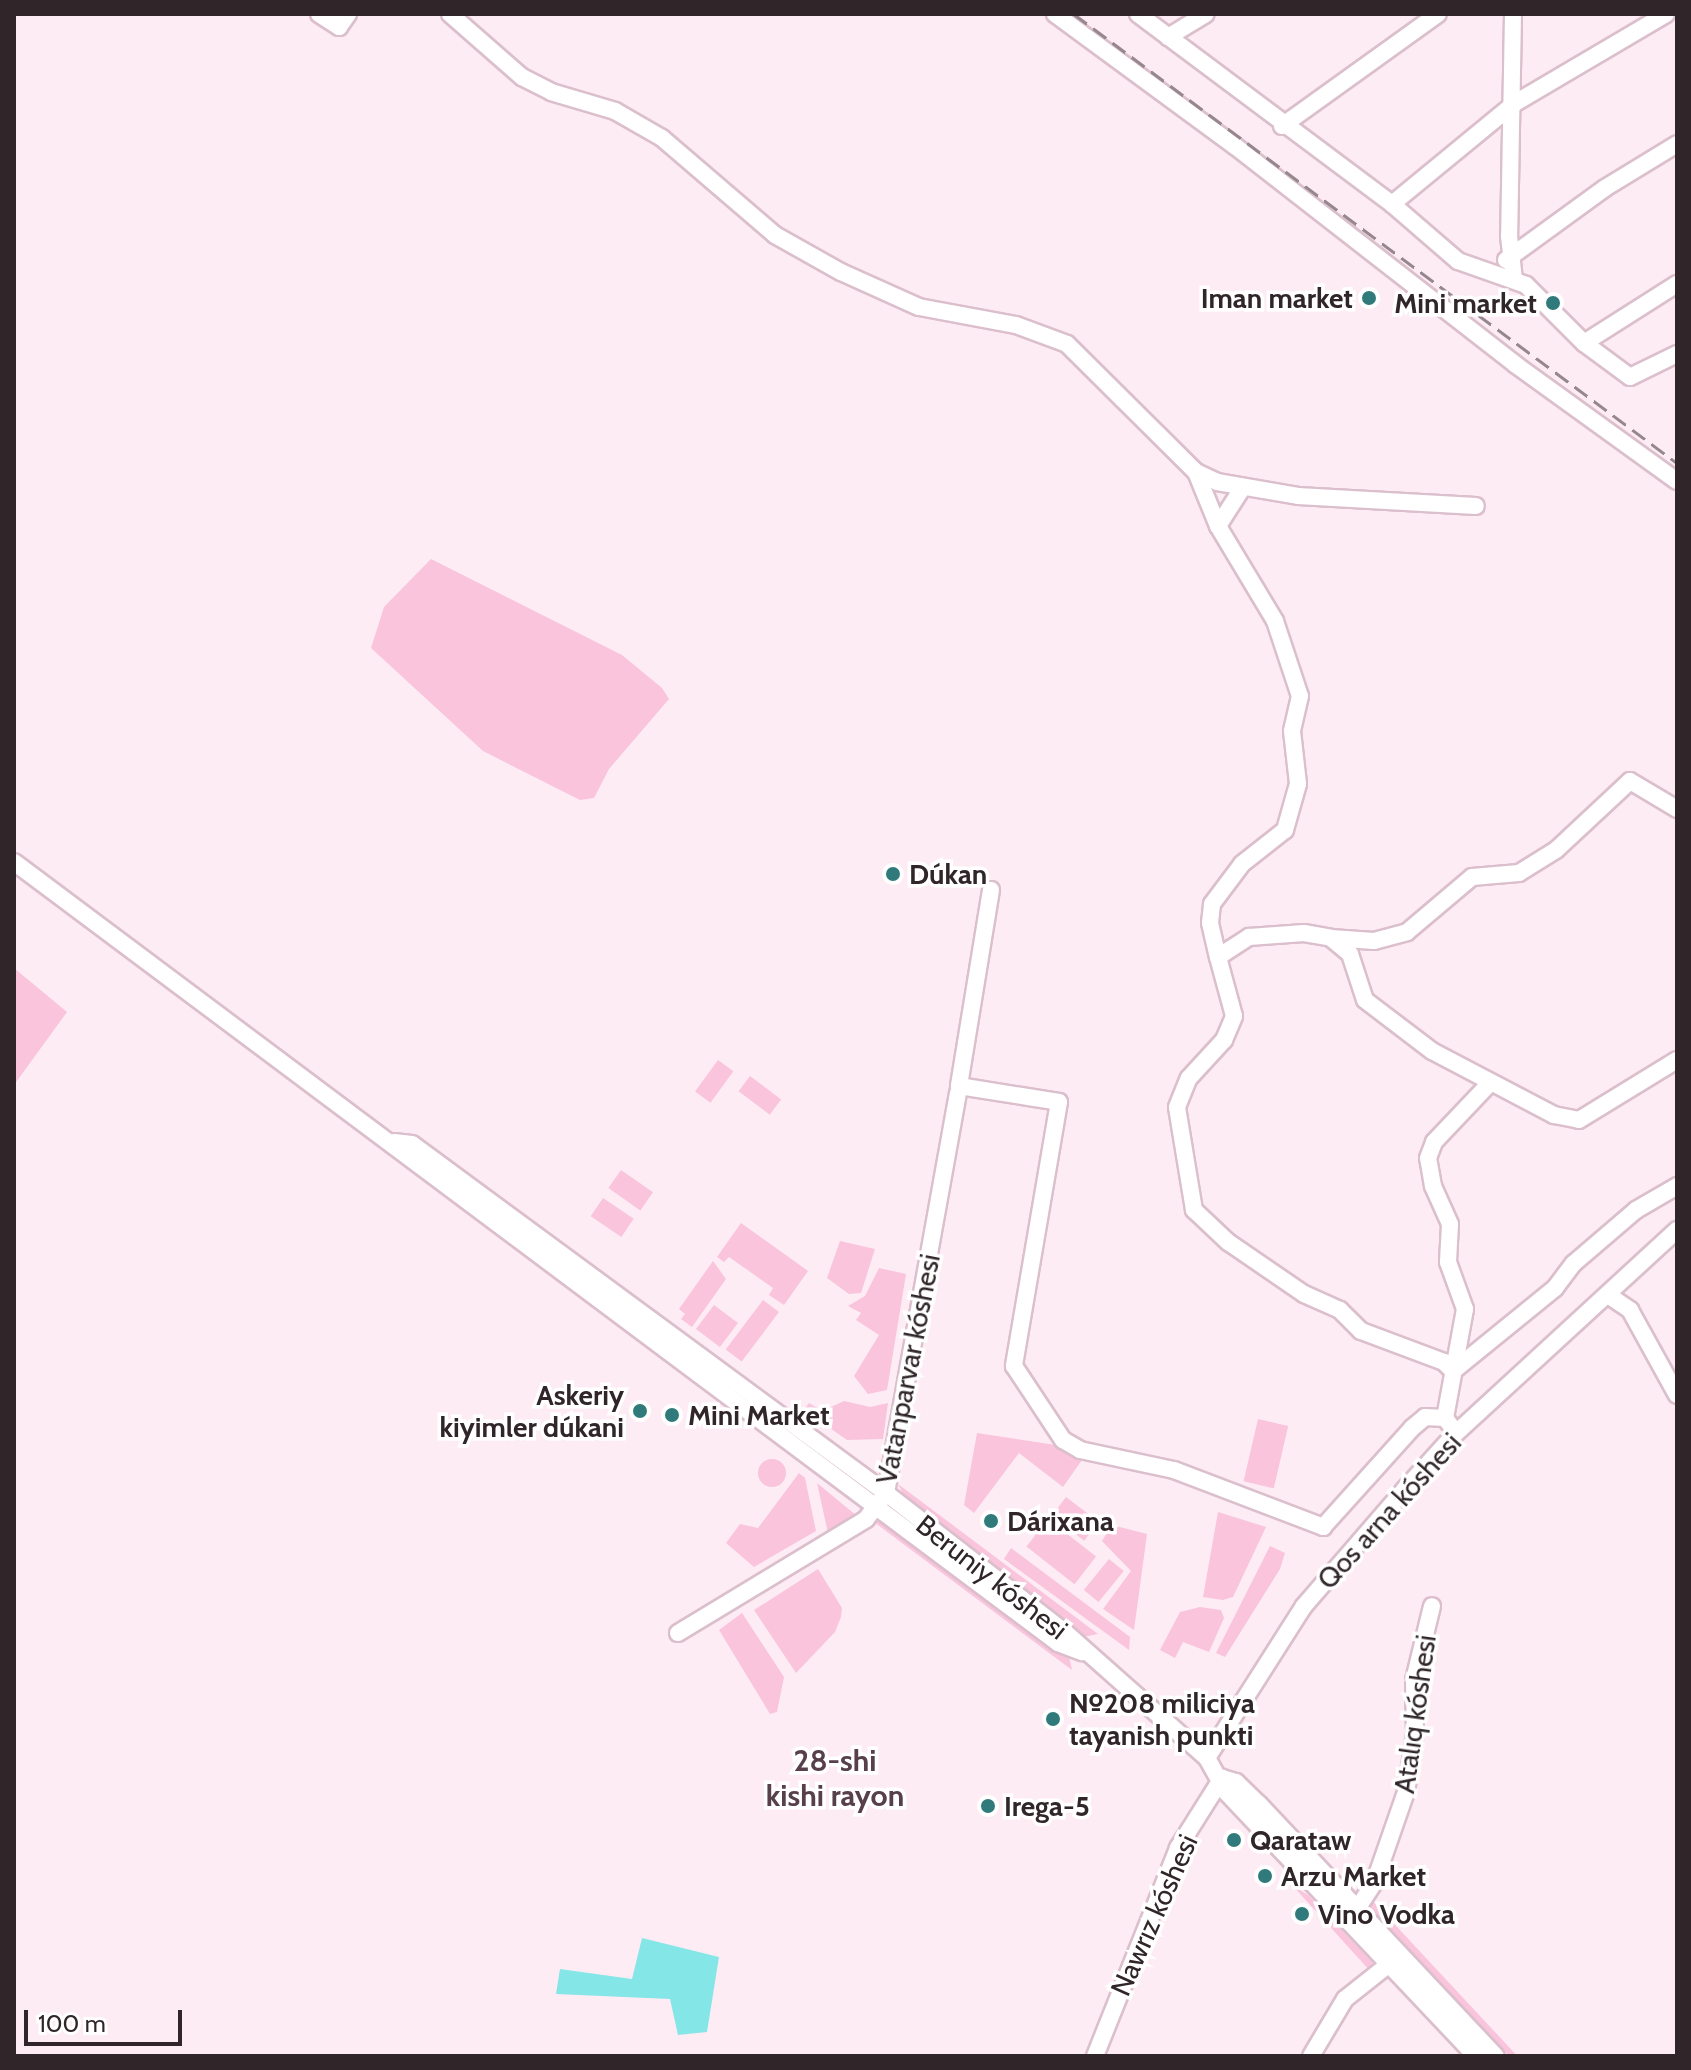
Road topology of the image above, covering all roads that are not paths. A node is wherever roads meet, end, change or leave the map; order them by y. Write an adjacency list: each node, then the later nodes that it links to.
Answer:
1 (319, 14): 9 (street)
2 (450, 14): 21 (street)
3 (1055, 14): 22 (street)
4 (1138, 14): 10 (street)
5 (1206, 14): 10 (street)
6 (1438, 14): 12 (street)
7 (1513, 14): 11 (street)
8 (1666, 14): 11 (street)
9 (344, 21)
10 (1168, 37): 12 (street)
11 (1515, 103): 14 (street); 15 (street)
12 (1282, 126): 14 (street)
13 (1677, 144): 15 (street)
14 (1392, 204): 16 (street)
15 (1511, 257): 16 (street); 17 (street)
16 (1484, 274): 17 (street)
17 (1514, 279): 19 (street)
18 (1677, 284): 19 (street)
19 (1584, 343): 20 (street)
20 (1677, 354)
21 (1196, 472): 23 (street); 25 (street)
22 (1677, 481)
23 (1243, 487): 24 (street); 25 (street)
24 (1476, 506)
25 (1218, 526): 30 (street)
26 (1677, 809): 29 (street)
27 (14, 862): 41 (street, Beruniy kóshesi)
28 (991, 890): 33 (street, Vatanparvar kóshesi)
29 (1331, 938): 30 (street); 32 (street)
30 (1218, 957): 37 (street)
31 (1677, 1060): 32 (street)
32 (1490, 1083): 37 (street)
33 (958, 1089): 39 (street); 41 (street, Vatanparvar kóshesi)
34 (1677, 1186): 37 (street)
35 (1677, 1230): 36 (street, Qos arna kóshesi)
36 (1608, 1295): 38 (street); 40 (street, Qos arna kóshesi)
37 (1453, 1371): 39 (street)
38 (1677, 1395)
39 (1445, 1418): 40 (street)
40 (1454, 1435): 44 (street, Qos arna kóshesi)
41 (882, 1499): 43 (street, Vatanparvar kóshesi); 44 (street, Beruniy kóshesi)
42 (1432, 1606): 46 (street, Atalıq kóshesi)
43 (678, 1633)
44 (1207, 1758): 45 (street, Beruniy kóshesi)
45 (1222, 1778): 46 (street); 47 (street); 48 (street, Nawrız kóshesi)
46 (1357, 1909): 51 (street)
47 (1389, 1964): 49 (street); 50 (street)
48 (1095, 2056)
49 (1311, 2056)
50 (1476, 2056)
51 (1496, 2056)

